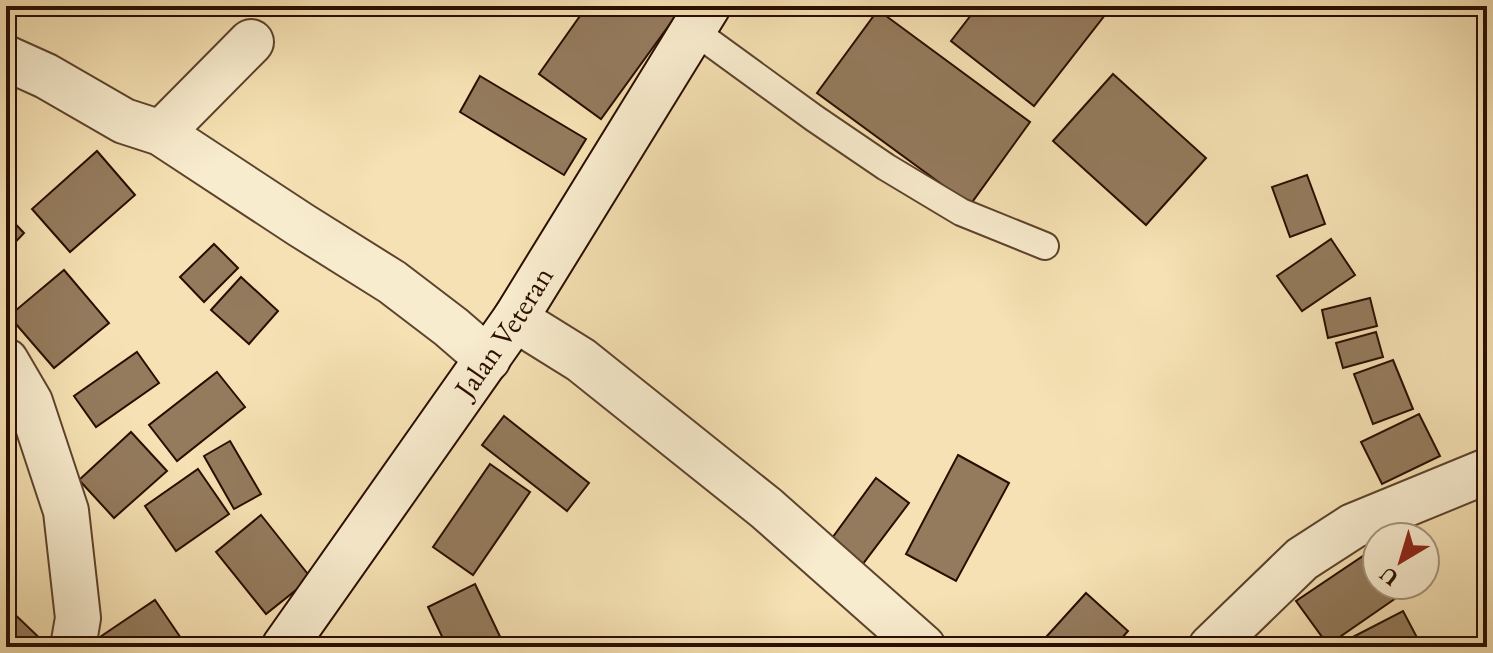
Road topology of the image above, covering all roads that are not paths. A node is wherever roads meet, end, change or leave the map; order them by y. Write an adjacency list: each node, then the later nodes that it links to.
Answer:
1 (700, 18): 5 (lane); 6 (street, Jalan Veteran)
2 (251, 42): 4 (street)
3 (6, 58): 4 (street)
4 (161, 133): 7 (street)
5 (1045, 246)
6 (515, 319): 7 (street, Jalan Veteran); 12 (street)
7 (488, 359): 11 (street, Jalan Veteran)
8 (6, 361): 10 (street)
9 (1487, 471): 13 (street)
10 (73, 647)
11 (284, 647)
12 (923, 647)
13 (1211, 647)

